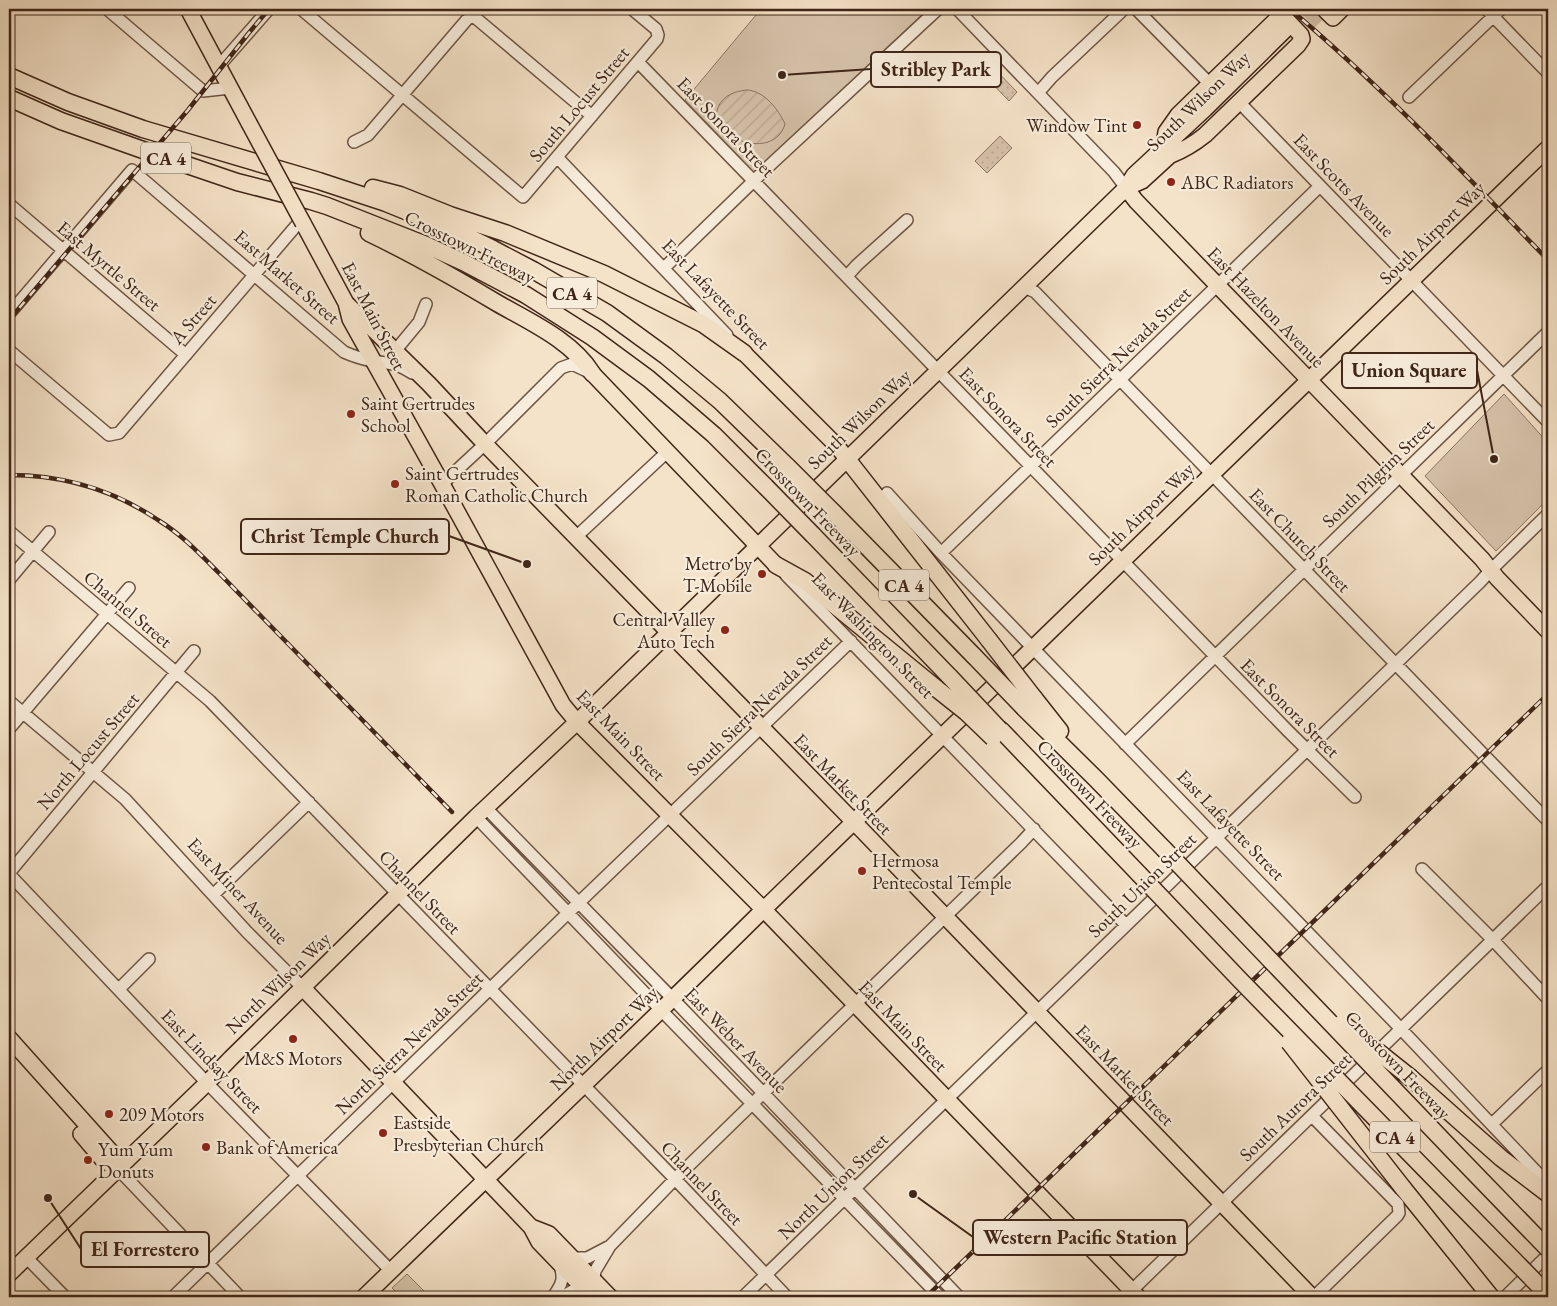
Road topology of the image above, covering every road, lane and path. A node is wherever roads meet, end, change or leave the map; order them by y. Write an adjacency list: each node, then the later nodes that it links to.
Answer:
1 (107, 9): 20 (street)
2 (188, 9): 16 (main road, East Main Street)
3 (269, 9): 16 (street)
4 (301, 9): 22 (street)
5 (632, 9): 15 (street, South Locust Street)
6 (938, 9): 32 (street)
7 (957, 9): 21 (street, East Hazelton Avenue)
8 (1124, 9): 21 (street)
9 (1136, 9): 19 (street)
10 (1324, 9): 11 (main road)
11 (1342, 9)
12 (471, 10): 22 (street); 26 (street)
13 (1493, 11): 17 (street); 23 (street)
14 (1289, 34): 29 (main road, South Wilson Way)
15 (638, 62): 26 (street, South Locust Street); 32 (street, East Sonora Street)
16 (219, 66): 20 (main road, East Main Street)
17 (1548, 73)
18 (9, 76): 31 (highway, Crosstown Freeway / CA 4)
19 (1210, 84): 25 (main road); 29 (main road)
20 (230, 88): 38 (main road, East Main Street, bridge)
21 (1038, 93): 34 (street, East Hazelton Avenue)
22 (402, 94): 27 (street); 30 (street, South Locust Street)
23 (1409, 97)
24 (9, 98): 36 (highway, Crosstown Freeway / CA 4)
25 (1239, 102): 29 (main road); 33 (street, East Scotts Avenue)
26 (592, 116): 30 (street, South Locust Street)
27 (354, 142)
28 (1548, 148): 43 (main road, South Airport Way)
29 (1167, 151): 34 (main road, South Wilson Way)
30 (557, 157): 40 (street, East Lafayette Street)
31 (319, 181): 53 (highway); 94 (highway, Crosstown Freeway / CA 4, bridge)
32 (754, 181): 40 (street); 42 (street, East Sonora Street)
33 (1320, 186): 43 (street, East Scotts Avenue); 45 (street, South Sierra Nevada Street)
34 (1126, 188): 44 (main road, South Wilson Way); 45 (main road, East Hazelton Avenue)
35 (9, 204): 39 (street, East Myrtle Street)
36 (327, 206): 57 (highway); 99 (highway, Crosstown Freeway / CA 4, bridge)
37 (907, 220): 42 (street)
38 (301, 221): 41 (street, A Street); 46 (main road, East Main Street)
39 (66, 253): 41 (street, East Market Street); 48 (street); 49 (street); 54 (street, East Myrtle Street)
40 (664, 268): 53 (street, East Lafayette Street)
41 (255, 274): 54 (street, A Street); 55 (street, East Market Street)
42 (847, 276): 56 (street, East Sonora Street)
43 (1411, 280): 58 (street, East Scotts Avenue); 60 (main road, South Airport Way)
44 (1024, 286): 56 (main road, South Wilson Way); 59 (street, East Church Street)
45 (1218, 286): 59 (street, South Sierra Nevada Street); 60 (main road, East Hazelton Avenue)
46 (346, 303): 51 (main road, East Market Street); 55 (main road, East Main Street)
47 (426, 304): 51 (street)
48 (9, 314)
49 (9, 324)
50 (1548, 332): 58 (street, South Pilgrim Street)
51 (394, 351): 61 (main road, East Market Street)
52 (11, 352): 54 (street, A Street)
53 (744, 353): 65 (main road, East Lafayette Street)
54 (186, 355)
55 (373, 361): 61 (street, East Market Street); 69 (main road, East Main Street)
56 (938, 370): 65 (main road, South Wilson Way); 66 (street, East Sonora Street)
57 (592, 373): 63 (street); 64 (main road, East Washington Street)
58 (1503, 376): 62 (street, East Scotts Avenue); 68 (street, South Pilgrim Street)
59 (1120, 380): 66 (street, South Sierra Nevada Street); 67 (street, East Church Street)
60 (1308, 380): 67 (main road, South Airport Way); 68 (main road, East Hazelton Avenue)
61 (429, 384): 63 (main road, East Market Street)
62 (1548, 422)
63 (485, 444): 69 (street); 74 (main road, East Market Street)
64 (667, 452): 74 (street); 75 (main road, East Washington Street)
65 (847, 459): 75 (main road, South Wilson Way); 94 (highway, bridge)
66 (1031, 466): 77 (street, South Sierra Nevada Street); 78 (street, East Sonora Street)
67 (1212, 474): 78 (main road, South Airport Way); 80 (street, East Church Street)
68 (1400, 475): 80 (street, South Pilgrim Street); 81 (main road, East Hazelton Avenue)
69 (442, 484): 96 (main road, East Main Street)
70 (886, 493): 77 (street, East Lafayette Street)
71 (1548, 514): 81 (street, South Union Street)
72 (9, 531): 76 (street, Channel Street)
73 (49, 532): 76 (street)
74 (576, 537): 86 (main road, East Market Street)
75 (758, 546): 79 (main road, East Washington Street); 86 (main road, South Wilson Way)
76 (33, 551): 82 (street); 84 (street, Channel Street)
77 (941, 554): 88 (street, East Lafayette Street)
78 (1122, 560): 88 (main road, South Airport Way); 90 (street, East Sonora Street)
79 (776, 565): 87 (street, East Washington Street); 99 (highway, bridge)
80 (1304, 569): 90 (street, South Pilgrim Street); 91 (street, East Church Street)
81 (1491, 570): 85 (main road, East Hazelton Avenue); 91 (street, South Union Street)
82 (9, 580)
83 (129, 588): 84 (street)
84 (107, 614): 92 (street, Channel Street); 95 (street)
85 (1548, 631)
86 (669, 633): 96 (main road, South Wilson Way); 97 (main road, East Market Street)
87 (850, 641): 97 (street, South Sierra Nevada Street); 100 (street, East Washington Street)
88 (1032, 648): 100 (main road, South Airport Way); 101 (street, East Lafayette Street)
89 (194, 652): 92 (street, North Locust Street)
90 (1215, 656): 101 (street, South Pilgrim Street); 102 (street, East Sonora Street)
91 (1396, 664): 102 (street, South Union Street); 108 (street, East Church Street)
92 (176, 672): 103 (street, North Locust Street); 105 (street, Channel Street)
93 (9, 701): 95 (street, East Miner Avenue)
94 (1029, 703): 124 (highway, Crosstown Freeway / CA 4, bridge)
95 (23, 713): 98 (street); 103 (street, East Miner Avenue)
96 (577, 722): 106 (main road, North Wilson Way); 107 (main road, East Main Street)
97 (760, 728): 107 (street, South Sierra Nevada Street); 109 (main road, East Market Street)
98 (9, 729)
99 (997, 734): 125 (highway, Crosstown Freeway / CA 4, bridge)
100 (943, 735): 109 (main road, South Airport Way); 110 (street, East Washington Street)
101 (1125, 744): 111 (street, East Lafayette Street)
102 (1306, 750): 104 (street, East Sonora Street); 111 (street, South Union Street)
103 (94, 772): 113 (street, North Locust Street); 115 (street, East Miner Avenue)
104 (1354, 796)
105 (309, 802): 115 (street); 116 (street, Channel Street)
106 (481, 813): 116 (main road, North Wilson Way); 117 (street, East Weber Avenue); 119 (street, East Weber Avenue)
107 (670, 815): 117 (street, North Sierra Nevada Street); 118 (main road, East Main Street)
108 (1548, 821)
109 (852, 823): 118 (main road, South Airport Way); 120 (main road, East Market Street)
110 (1034, 829): 120 (street); 121 (street, East Washington Street)
111 (1215, 838): 121 (street, South Union Street); 134 (street, East Lafayette Street)
112 (1422, 869): 122 (street)
113 (9, 874): 127 (street, East Lindsay Street)
114 (1548, 886): 122 (street, South Aurora Street)
115 (214, 894): 126 (street, East Miner Avenue)
116 (398, 895): 126 (main road, North Wilson Way); 128 (street, Channel Street)
117 (578, 903): 119 (street, North Sierra Nevada Street); 130 (street, East Weber Avenue)
118 (762, 910): 130 (main road, North Airport Way); 131 (main road, East Main Street)
119 (568, 913): 128 (street, North Sierra Nevada Street); 132 (street, East Weber Avenue)
120 (945, 918): 131 (street); 133 (main road, East Market Street)
121 (1126, 925): 133 (street, South Union Street)
122 (1493, 940): 129 (street); 134 (street, South Aurora Street)
123 (149, 959): 127 (street)
124 (1290, 980): 152 (highway, bridge); 156 (highway, Crosstown Freeway / CA 4, bridge)
125 (1241, 981): 166 (highway, Crosstown Freeway / CA 4, bridge); 179 (highway, bridge)
126 (302, 987): 138 (main road, North Wilson Way); 139 (main road, East Miner Avenue)
127 (119, 989): 138 (street, East Lindsay Street)
128 (490, 989): 139 (street, North Sierra Nevada Street); 140 (street, Channel Street)
129 (1548, 999)
130 (673, 1000): 132 (main road, North Airport Way); 141 (street, East Weber Avenue)
131 (854, 1005): 141 (street); 142 (main road, East Main Street)
132 (662, 1011): 140 (main road, North Airport Way); 143 (street, East Weber Avenue)
133 (1036, 1012): 142 (street, South Union Street); 154 (main road, East Market Street)
134 (1401, 1029): 144 (street, South Aurora Street); 145 (street, East Lafayette Street)
135 (9, 1038): 146 (main road)
136 (9, 1052): 146 (main road)
137 (1548, 1070): 145 (street)
138 (207, 1083): 146 (main road, North Wilson Way); 147 (street, East Lindsay Street)
139 (393, 1083): 147 (street, North Sierra Nevada Street); 148 (main road, East Miner Avenue)
140 (583, 1086): 148 (main road, North Airport Way); 149 (street, Channel Street)
141 (763, 1094): 143 (street); 151 (street, East Weber Avenue)
142 (946, 1100): 151 (street, North Union Street); 165 (main road, East Main Street)
143 (752, 1104): 149 (street); 153 (street, East Weber Avenue)
144 (1312, 1116): 154 (street, South Aurora Street); 178 (street)
145 (1492, 1124): 150 (street, East Lafayette Street)
146 (118, 1168): 158 (main road, North Wilson Way); 160 (street)
147 (299, 1175): 160 (street, North Sierra Nevada Street); 161 (street, East Lindsay Street)
148 (485, 1179): 159 (main road, East Miner Avenue); 161 (main road, North Airport Way)
149 (675, 1179): 155 (street); 163 (street, Channel Street)
150 (1548, 1184)
151 (854, 1188): 153 (street, North Union Street); 177 (street, East Weber Avenue)
152 (1548, 1194)
153 (844, 1198): 163 (street, North Union Street); 176 (street, East Weber Avenue)
154 (1222, 1204): 165 (street, South Aurora Street); 178 (main road, East Market Street)
155 (610, 1246): 159 (street); 164 (street)
156 (1548, 1249)
157 (1548, 1255): 180 (street)
158 (26, 1257): 162 (main road, North Wilson Way); 167 (street)
159 (565, 1260): 164 (main road, East Miner Avenue); 171 (street)
160 (208, 1263): 168 (street, North Sierra Nevada Street); 169 (street)
161 (391, 1271): 170 (main road, North Airport Way)
162 (9, 1274)
163 (766, 1275): 174 (street, North Union Street); 175 (street, Channel Street)
164 (592, 1291): 172 (street); 173 (main road, East Miner Avenue)
165 (1132, 1295)
166 (1548, 1295)
167 (65, 1297)
168 (173, 1297)
169 (240, 1297)
170 (364, 1297)
171 (553, 1297)
172 (562, 1297)
173 (610, 1297)
174 (743, 1297)
175 (787, 1297)
176 (940, 1297)
177 (959, 1297)
178 (1313, 1297)
179 (1491, 1297)
180 (1505, 1297)

